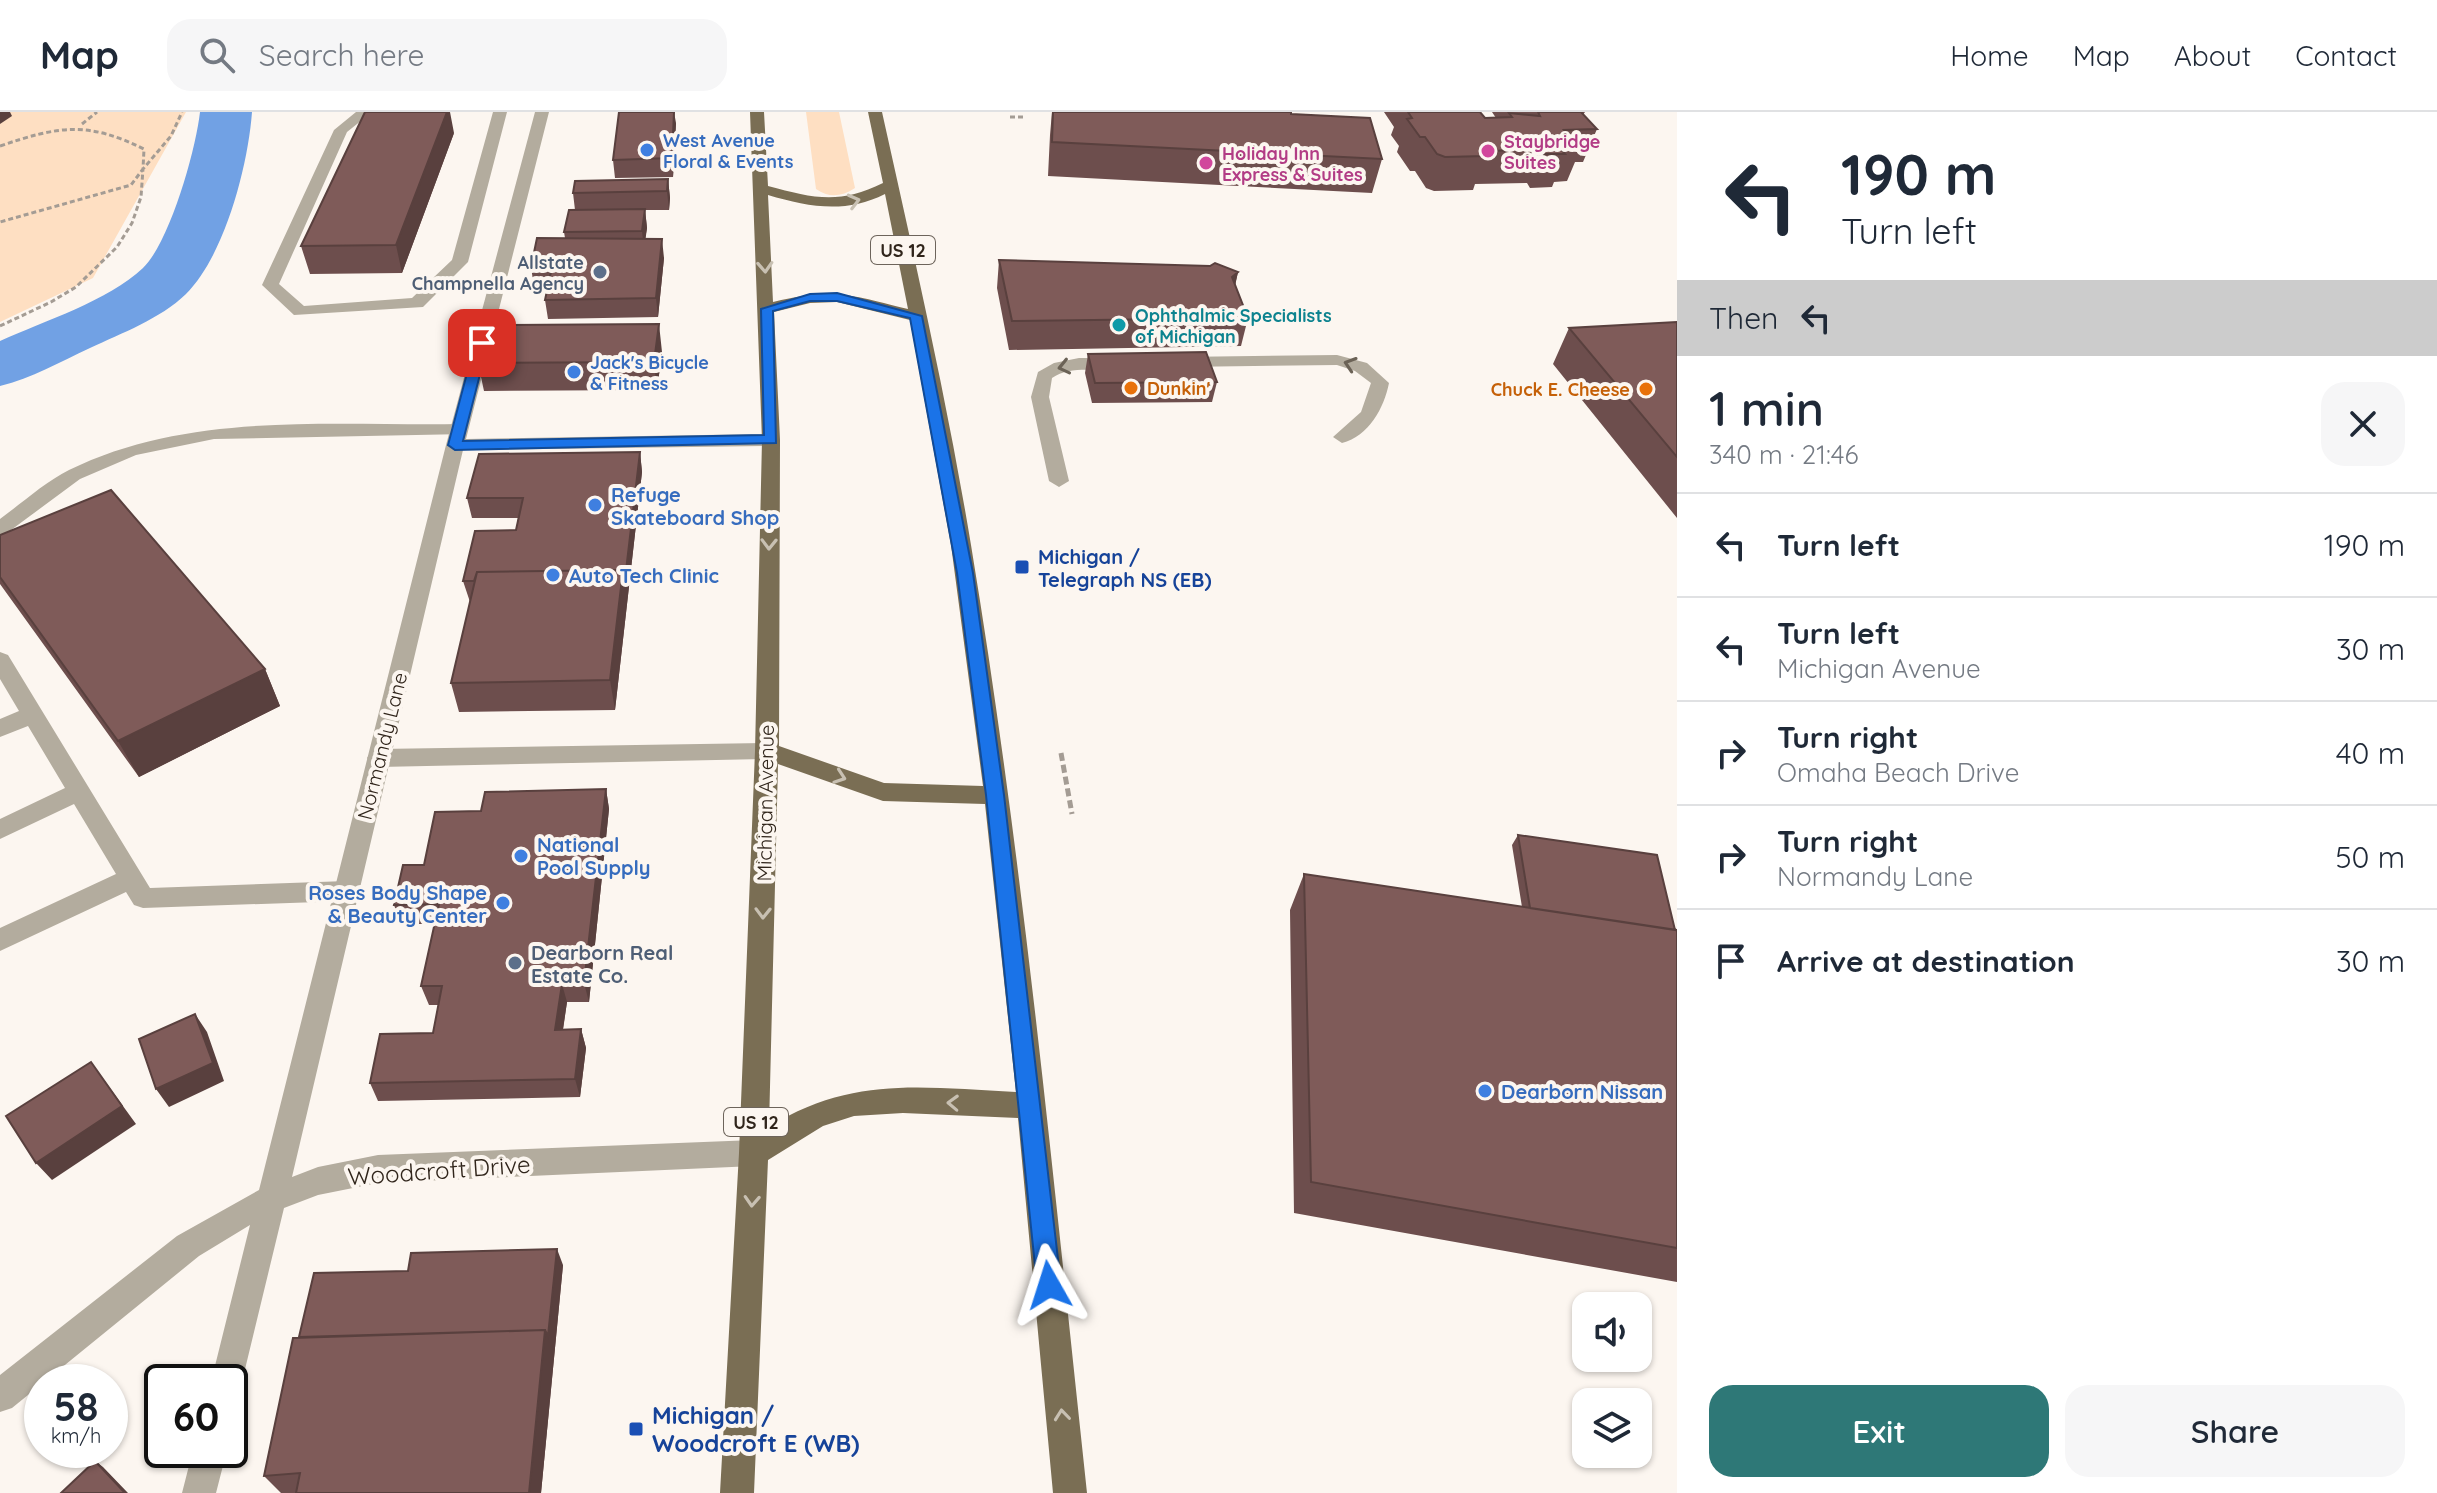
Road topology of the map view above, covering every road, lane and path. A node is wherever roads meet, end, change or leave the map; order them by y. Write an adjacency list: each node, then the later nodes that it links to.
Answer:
1 (97, 112): 10 (path)
2 (182, 112): 12 (path)
3 (365, 112): 4 (street)
4 (500, 112)
5 (542, 112): 22 (street, Normandy Lane)
6 (757, 112): 14 (main road, Michigan Avenue / US 12)
7 (875, 112): 13 (main road, US 12)
8 (1010, 117): 9 (path)
9 (1024, 117)
10 (82, 125): 11 (path); 12 (path)
11 (0, 146)
12 (143, 169): 15 (path); 18 (path)
13 (890, 185): 14 (main road, one-way to 13); 17 (main road, US 12)
14 (761, 189): 16 (main road, Michigan Avenue / US 12, one-way to 16)
15 (0, 222)
16 (767, 309): 17 (main road); 23 (main road, Michigan Avenue / US 12)
17 (916, 316): 33 (main road, US 12)
18 (0, 326)
19 (1162, 362): 21 (street, one-way to 19)
20 (1131, 363): 24 (street, one-way to 24)
21 (1342, 437)
22 (457, 438): 23 (street); 25 (street); 31 (street, Normandy Lane)
23 (771, 440): 29 (main road, Michigan Avenue / US 12, one-way to 29)
24 (1059, 481)
25 (0, 529)
26 (0, 660): 27 (street)
27 (32, 714): 28 (street); 32 (street)
28 (0, 729)
29 (767, 751): 31 (street); 33 (main road, one-way to 33); 40 (main road, Michigan Avenue / US 12, one-way to 40)
30 (1061, 753): 34 (path)
31 (379, 758): 37 (street, Normandy Lane)
32 (79, 791): 35 (street); 36 (street)
33 (995, 795): 39 (main road, US 12)
34 (1072, 814)
35 (0, 830)
36 (132, 878): 37 (street); 38 (street)
37 (347, 891): 41 (street, Normandy Lane)
38 (0, 940)
39 (1031, 1106): 40 (main road, one-way to 40); 47 (main road, US 12, one-way to 39)
40 (754, 1153): 41 (street, Woodcroft Drive); 46 (main road, Michigan Avenue / US 12, one-way to 46)
41 (273, 1198): 42 (street, Normandy Lane); 43 (street, Woodcroft Drive)
42 (232, 1364)
43 (0, 1396)
44 (205, 1468): 45 (street)
45 (199, 1493)
46 (737, 1493)
47 (1070, 1493)

